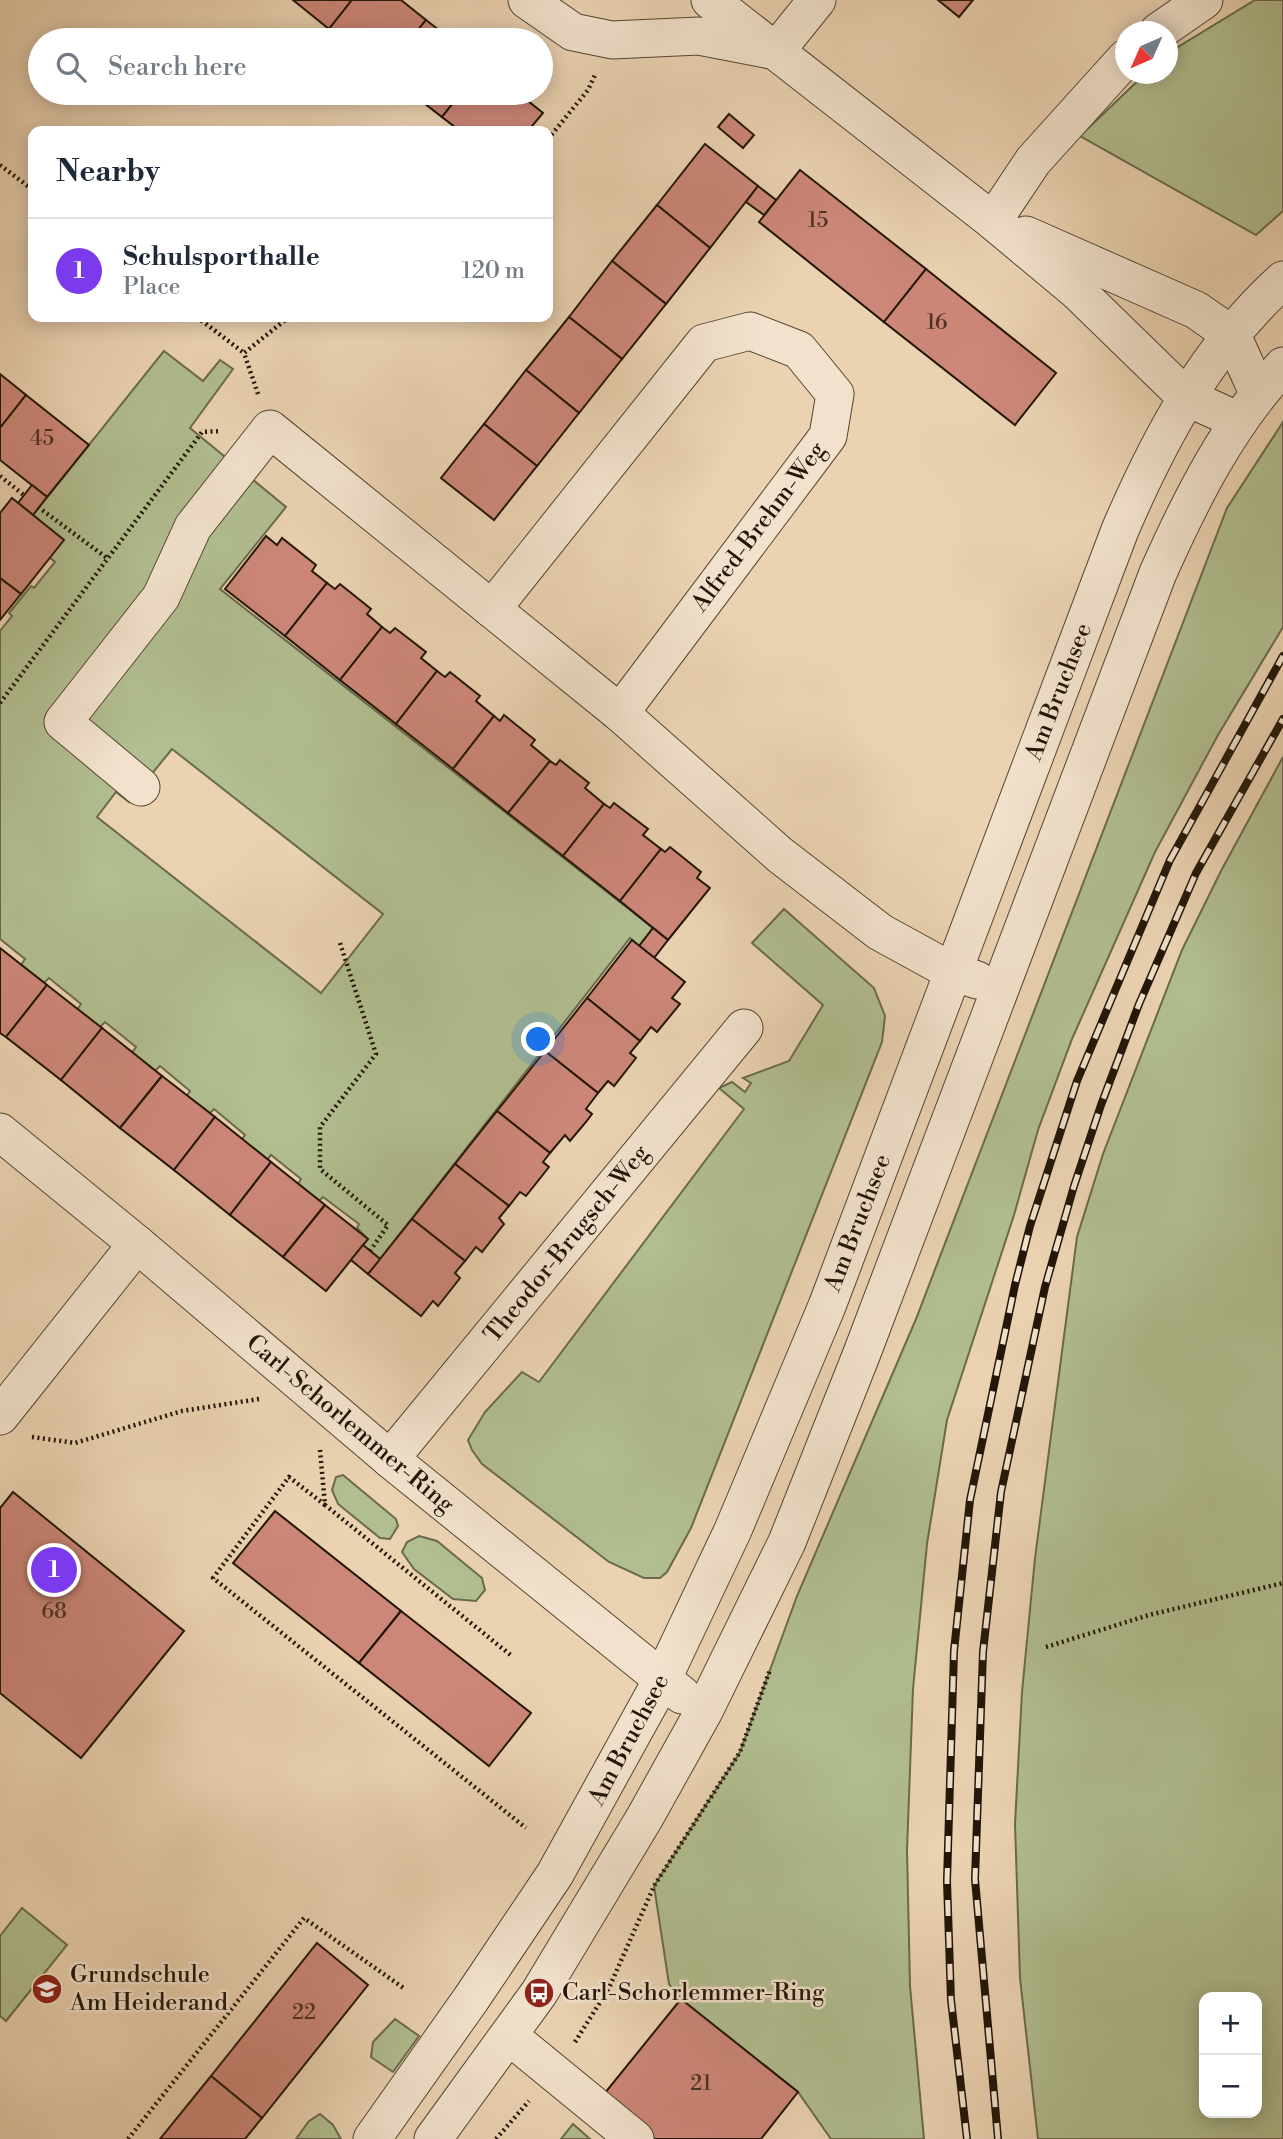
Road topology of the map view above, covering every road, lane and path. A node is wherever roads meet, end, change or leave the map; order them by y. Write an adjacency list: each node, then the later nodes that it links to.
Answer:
1 (527, 0): 6 (street)
2 (710, 0): 7 (street)
3 (817, 0): 7 (street)
4 (1204, 0): 5 (street)
5 (1174, 21)
6 (612, 40): 7 (street); 9 (path)
7 (776, 51): 12 (street)
8 (1115, 69): 12 (street)
9 (553, 133)
10 (0, 165): 11 (path)
11 (28, 186)
12 (993, 221): 16 (street); 19 (street)
13 (1283, 280): 16 (street, Am Bruchsee)
14 (204, 322): 17 (path)
15 (283, 322): 17 (path)
16 (1232, 335): 19 (street, Am Bruchsee); 20 (street)
17 (244, 353): 21 (path)
18 (1283, 366): 20 (street, Am Bruchsee)
19 (1186, 397): 20 (street); 31 (street, Am Bruchsee)
20 (1248, 407): 32 (street, Am Bruchsee)
21 (270, 429): 25 (path); 26 (street); 29 (street)
22 (0, 476): 23 (path)
23 (25, 496)
24 (38, 507): 25 (path)
25 (107, 558): 27 (path)
26 (492, 609): 28 (street); 28 (street, Alfred-Brehm-Weg)
27 (0, 703)
28 (620, 713): 31 (street)
29 (141, 786)
30 (340, 943): 36 (path)
31 (953, 972): 32 (street); 45 (street, Am Bruchsee)
32 (1001, 989): 46 (street, Am Bruchsee)
33 (744, 1028): 40 (street, Theodor-Brugsch-Weg)
34 (0, 1132): 35 (street, Carl-Schorlemmer-Ring)
35 (137, 1244): 38 (street); 40 (street, Carl-Schorlemmer-Ring)
36 (370, 1251)
37 (262, 1398): 38 (path)
38 (10, 1426)
39 (319, 1443): 41 (path)
40 (390, 1460): 45 (street, Carl-Schorlemmer-Ring)
41 (325, 1505): 44 (path); 47 (path)
42 (1283, 1583): 43 (path)
43 (1046, 1647)
44 (513, 1657)
45 (662, 1680): 46 (street, Carl-Schorlemmer-Ring); 51 (street, Am Bruchsee)
46 (704, 1711): 49 (street, Am Bruchsee)
47 (526, 1828)
48 (405, 1989): 50 (path)
49 (509, 2036): 52 (street, Am Bruchsee); 53 (street)
50 (128, 2139)
51 (372, 2139)
52 (433, 2139)
53 (635, 2139)

